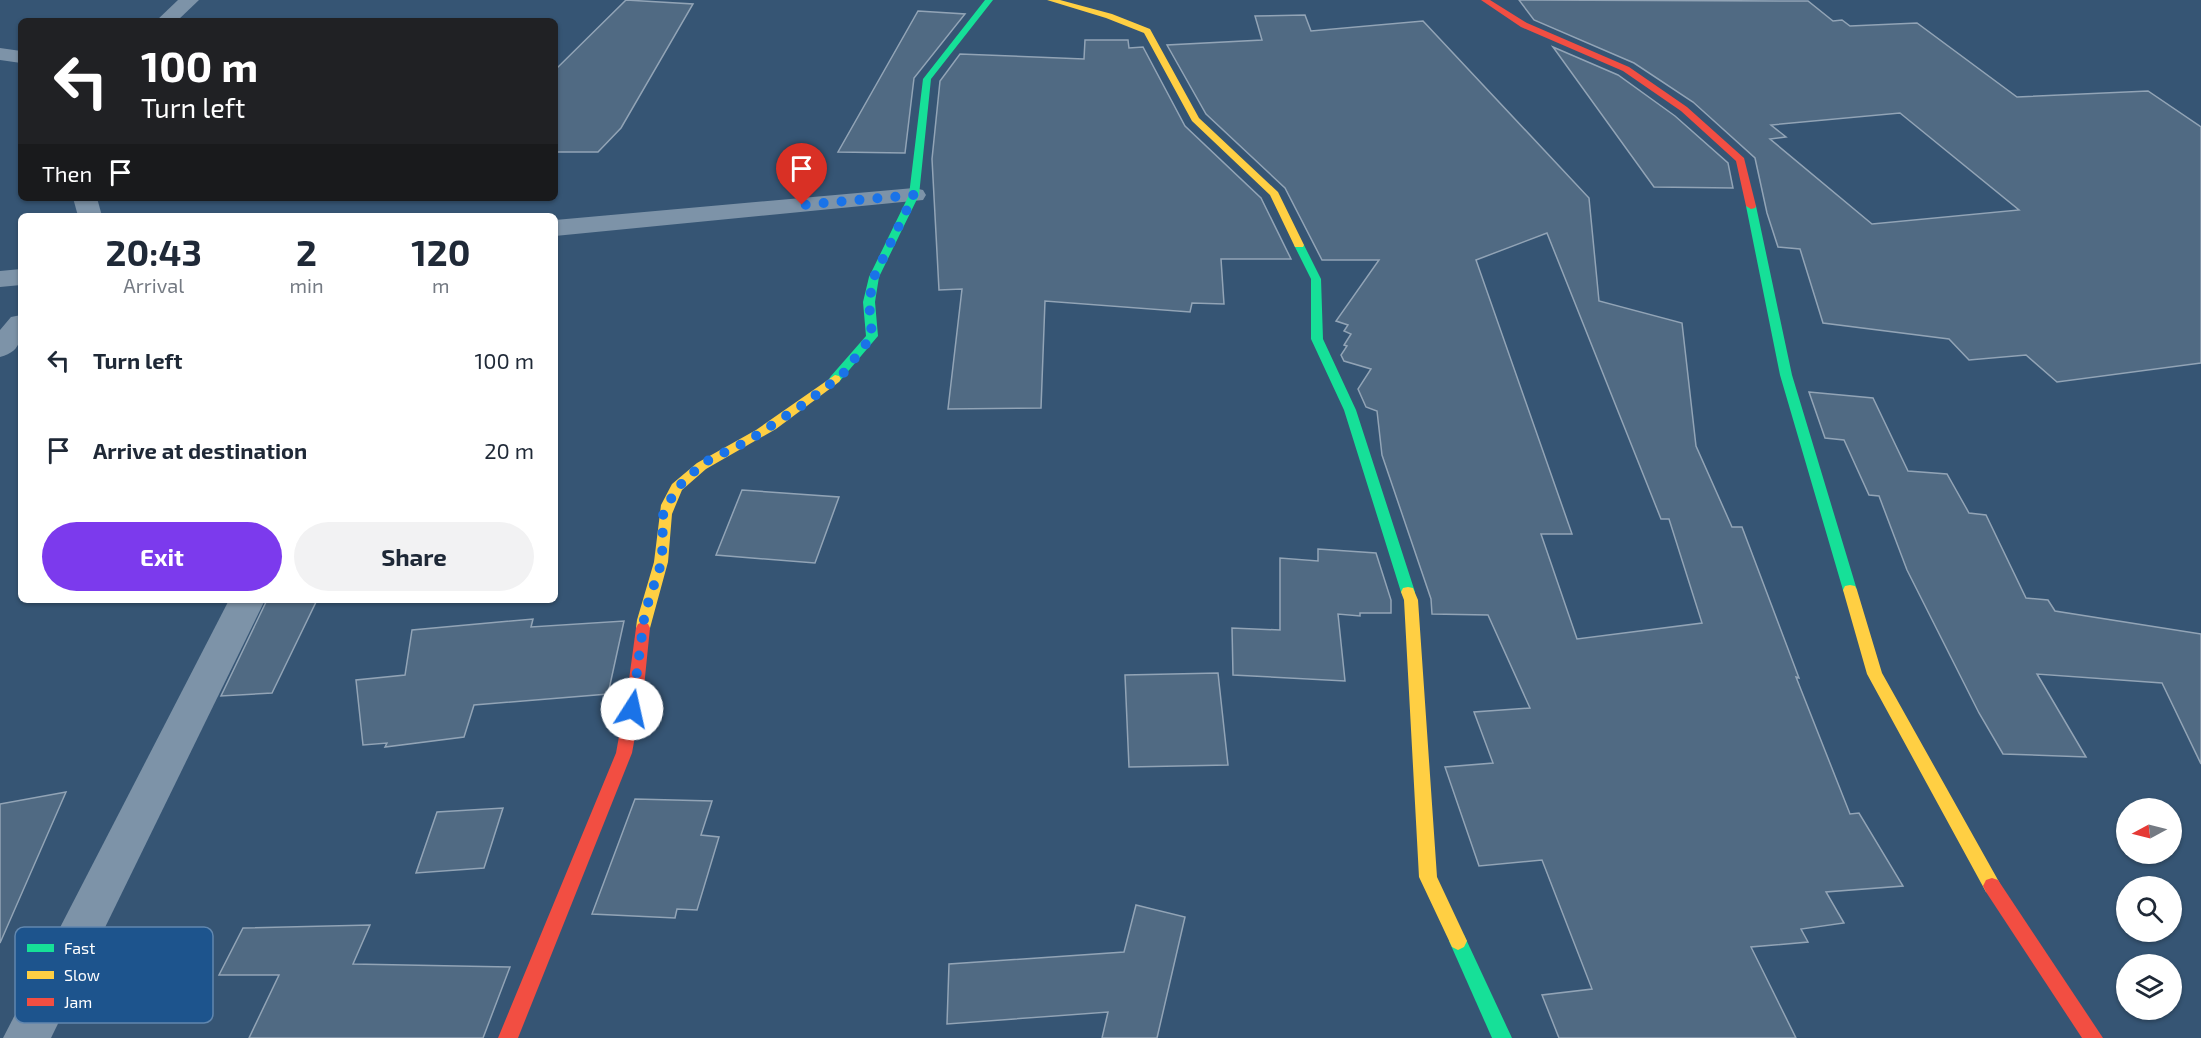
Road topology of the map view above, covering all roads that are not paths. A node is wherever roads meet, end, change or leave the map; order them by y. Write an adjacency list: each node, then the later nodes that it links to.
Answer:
1 (189, 0): 5 (street)
2 (988, 0): 8 (street)
3 (1051, 0): 19 (street)
4 (1485, 0): 20 (street)
5 (169, 18)
6 (0, 54): 7 (street)
7 (18, 57)
8 (914, 195): 9 (street); 18 (street)
9 (558, 228)
10 (18, 277): 11 (street)
11 (0, 279)
12 (18, 327): 13 (street)
13 (0, 348)
14 (245, 603): 15 (street)
15 (82, 927)
16 (34, 1023): 17 (street)
17 (26, 1038)
18 (508, 1038)
19 (1502, 1038)
20 (2093, 1038)

